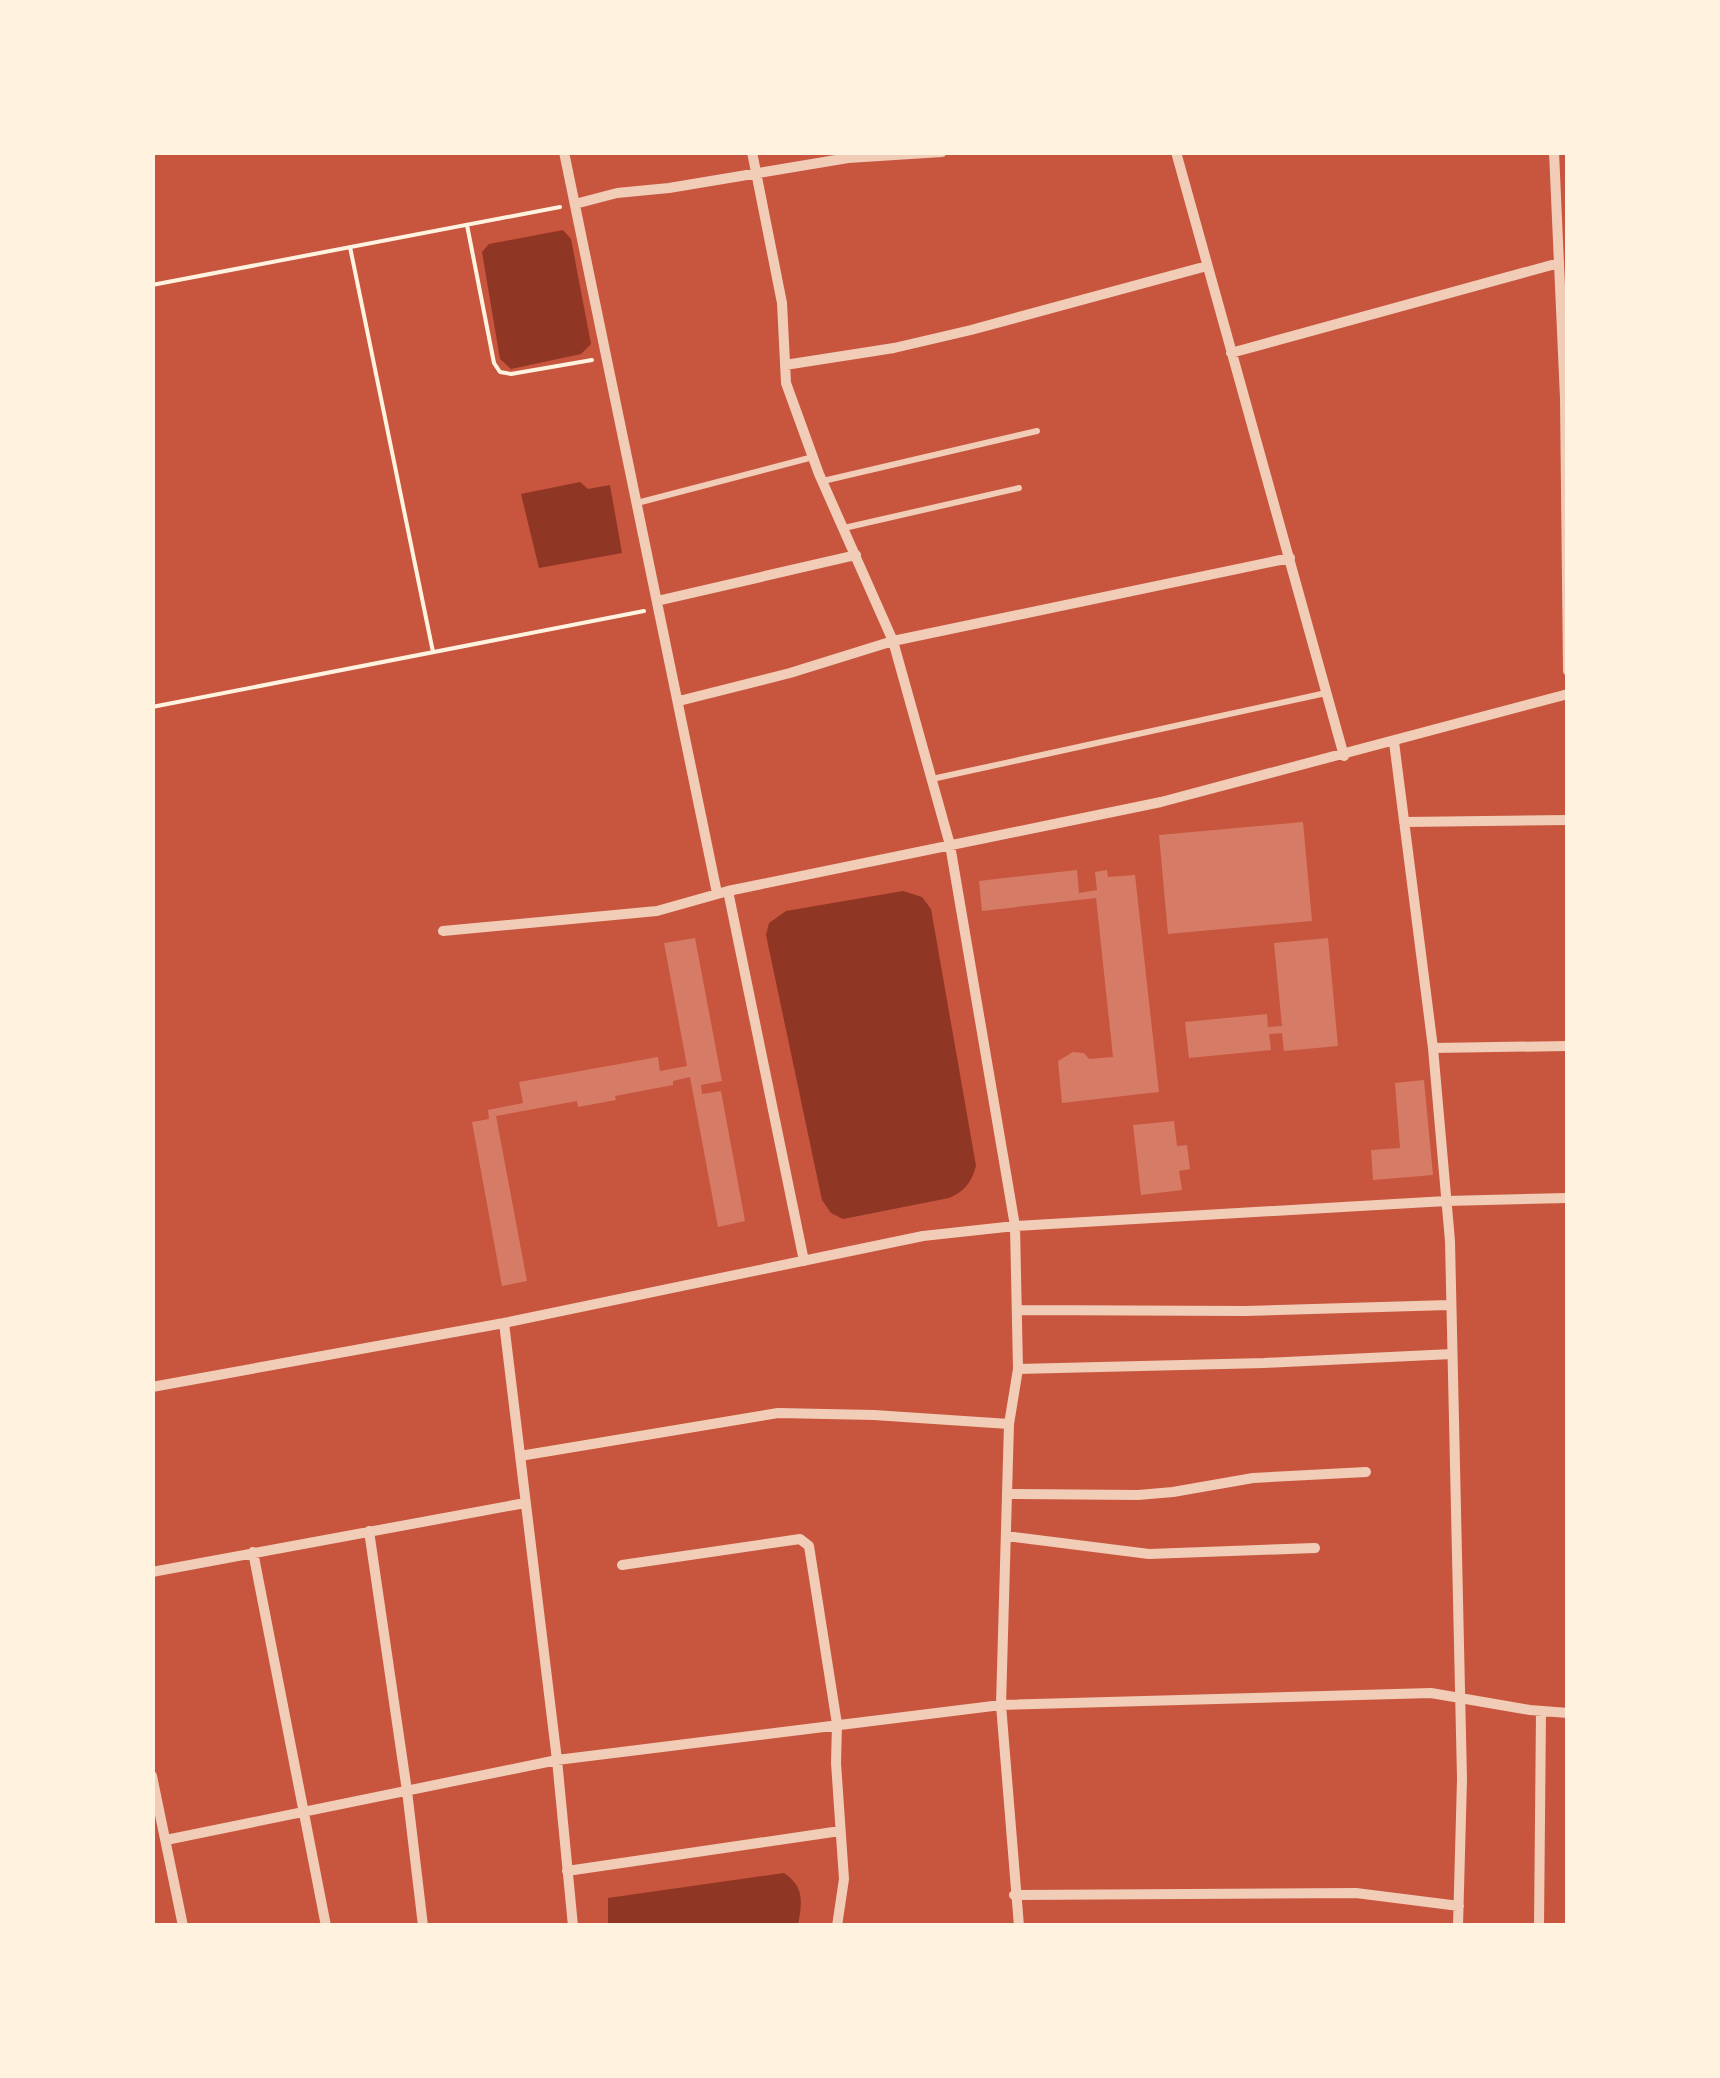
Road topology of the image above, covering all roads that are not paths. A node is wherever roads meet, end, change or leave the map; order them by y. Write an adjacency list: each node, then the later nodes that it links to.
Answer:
1 (564, 152): 7 (street)
2 (752, 152): 6 (street)
3 (942, 152): 6 (street)
4 (1176, 152): 9 (street)
5 (1554, 152): 8 (street)
6 (757, 172): 7 (street); 11 (street)
7 (575, 204): 16 (street)
8 (1559, 263): 10 (street); 22 (street)
9 (1207, 266): 10 (street); 11 (street)
10 (1231, 353): 19 (street)
11 (785, 366): 13 (street)
12 (1037, 431): 14 (lane)
13 (812, 458): 14 (street); 16 (lane)
14 (822, 482): 17 (street)
15 (1019, 488): 17 (lane)
16 (637, 503): 20 (street)
17 (844, 528): 18 (street)
18 (856, 555): 20 (street); 21 (street)
19 (1290, 558): 21 (street); 23 (street)
20 (658, 605): 25 (street)
21 (893, 641): 25 (street); 28 (street)
22 (1568, 670)
23 (1326, 693): 27 (street); 28 (lane)
24 (1568, 694): 26 (street)
25 (678, 701): 32 (street)
26 (1394, 742): 27 (street); 30 (street)
27 (1344, 756): 31 (street)
28 (932, 780): 31 (street)
29 (1568, 820): 30 (street)
30 (1404, 822): 35 (street)
31 (950, 845): 32 (street); 38 (street)
32 (723, 892): 33 (street); 39 (street)
33 (443, 931)
34 (1568, 1046): 35 (street)
35 (1432, 1048): 37 (street)
36 (1568, 1198): 37 (street)
37 (1446, 1201): 38 (street); 40 (street)
38 (1015, 1226): 39 (street); 41 (street)
39 (804, 1261): 42 (street)
40 (1449, 1305): 41 (street); 43 (street)
41 (1017, 1310): 44 (street)
42 (504, 1323): 45 (street); 47 (street)
43 (1452, 1354): 44 (street); 57 (street)
44 (1018, 1369): 46 (street)
45 (152, 1387)
46 (1009, 1424): 47 (street); 49 (street)
47 (520, 1456): 50 (street)
48 (1366, 1472): 49 (street)
49 (1007, 1494): 52 (street)
50 (525, 1503): 51 (street); 62 (street)
51 (368, 1531): 54 (street); 64 (street)
52 (1006, 1536): 53 (street); 58 (street)
53 (1315, 1548)
54 (252, 1552): 56 (street); 65 (street)
55 (622, 1565): 61 (street)
56 (152, 1572)
57 (1460, 1698): 58 (street); 59 (street); 70 (street)
58 (1001, 1704): 61 (street); 69 (street)
59 (1541, 1711): 60 (street); 78 (street)
60 (1568, 1713)
61 (837, 1724): 62 (street); 66 (street)
62 (557, 1760): 64 (street); 68 (street)
63 (152, 1776): 67 (street)
64 (407, 1791): 65 (street); 73 (street)
65 (304, 1811): 67 (street); 72 (street)
66 (840, 1830): 68 (street); 75 (street)
67 (166, 1840): 71 (street)
68 (567, 1871): 74 (street)
69 (1014, 1895): 70 (street); 76 (street)
70 (1459, 1906): 77 (street)
71 (183, 1926)
72 (326, 1926)
73 (423, 1926)
74 (572, 1926)
75 (836, 1926)
76 (1019, 1926)
77 (1458, 1926)
78 (1538, 1926)

